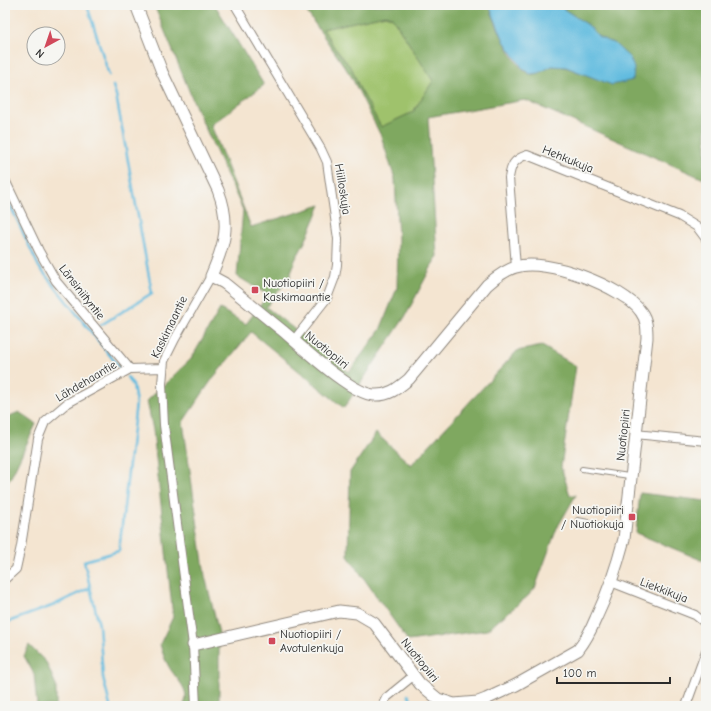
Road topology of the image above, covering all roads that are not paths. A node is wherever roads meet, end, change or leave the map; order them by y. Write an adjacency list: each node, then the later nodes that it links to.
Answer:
1 (136, 5): 6 (street, Kaskimaantie)
2 (235, 5): 7 (street, Hiilloskuja)
3 (5, 180): 9 (street, Länsiniityntie)
4 (706, 239): 5 (street, Hehkukuja)
5 (516, 267): 7 (street, Nuotiopiiri); 10 (street, Nuotiopiiri)
6 (211, 276): 7 (street, Nuotiopiiri); 8 (street, Kaskimaantie)
7 (294, 340)
8 (163, 368): 9 (street, Lähdehaantie); 19 (street, Kaskimaantie)
9 (130, 369): 16 (street, Lähdehaantie)
10 (635, 434): 11 (street); 13 (street, Nuotiopiiri)
11 (706, 441)
12 (582, 469): 13 (lane)
13 (632, 476): 15 (street, Nuotiopiiri)
14 (578, 520): 15 (lane)
15 (625, 530): 17 (street, Nuotiopiiri)
16 (5, 579)
17 (611, 582): 18 (street, Liekkikuja); 22 (street, Nuotiopiiri)
18 (706, 624)
19 (193, 645): 21 (street, Nuotiopiiri); 23 (street, Kaskimaantie)
20 (706, 651): 25 (street)
21 (413, 676): 22 (street, Nuotiopiiri); 24 (street)
22 (479, 704)
23 (196, 706)
24 (382, 706)
25 (686, 706)

